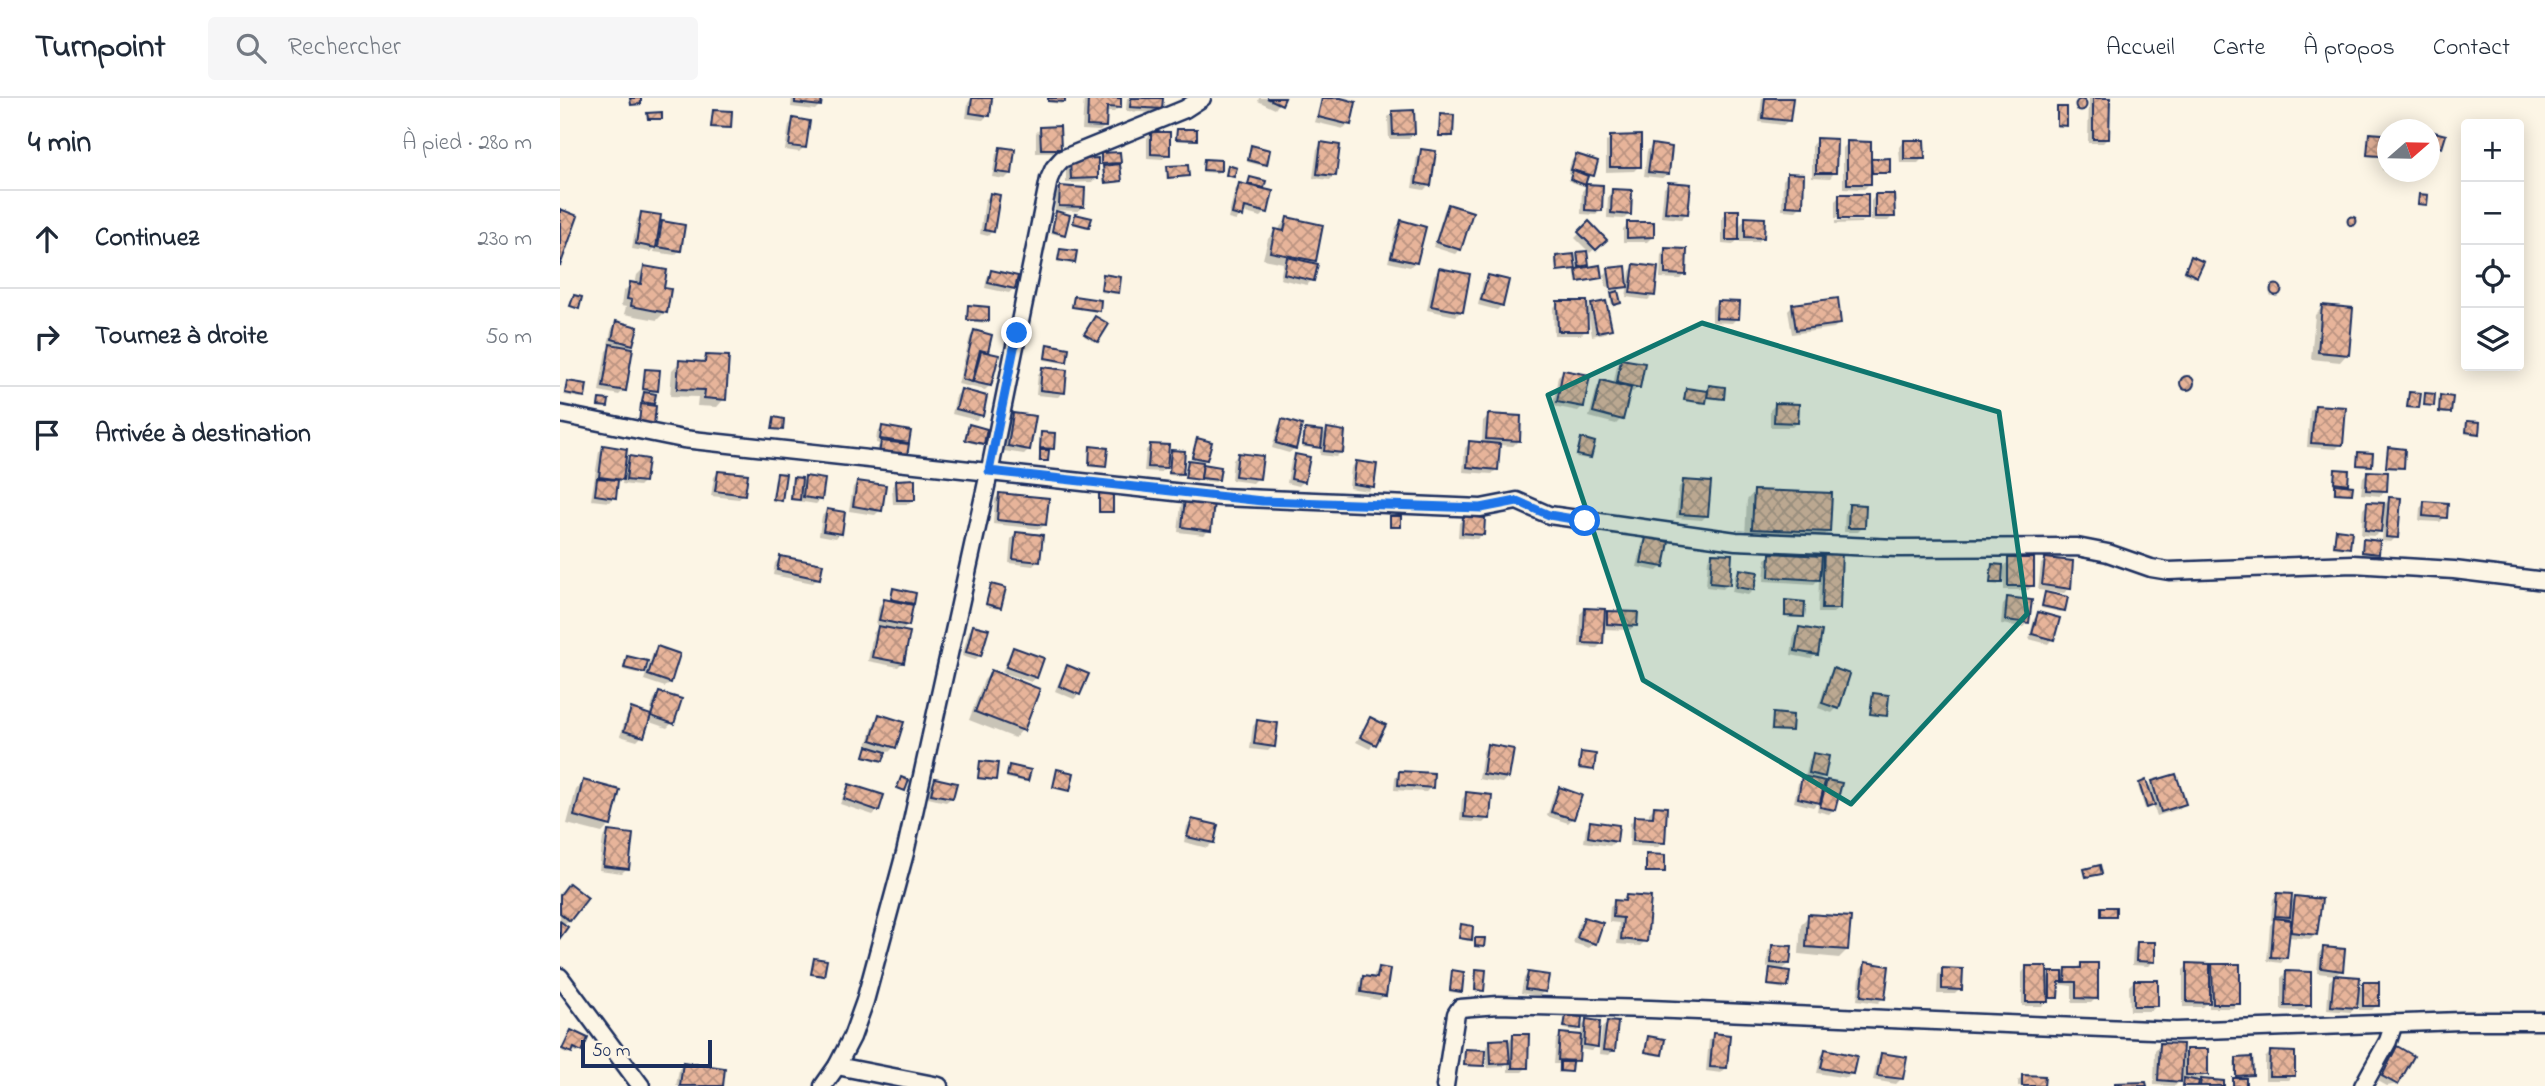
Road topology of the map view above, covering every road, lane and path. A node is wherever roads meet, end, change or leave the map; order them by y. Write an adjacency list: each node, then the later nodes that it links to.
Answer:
1 (1202, 98): 3 (street)
2 (560, 414): 3 (street)
3 (989, 471): 4 (street); 8 (street)
4 (2545, 581)
5 (560, 977): 9 (street)
6 (2545, 1021): 7 (street)
7 (2394, 1023): 12 (street); 13 (street)
8 (837, 1066): 10 (street); 11 (street)
9 (641, 1086)
10 (823, 1086)
11 (939, 1086)
12 (1445, 1086)
13 (2364, 1086)

